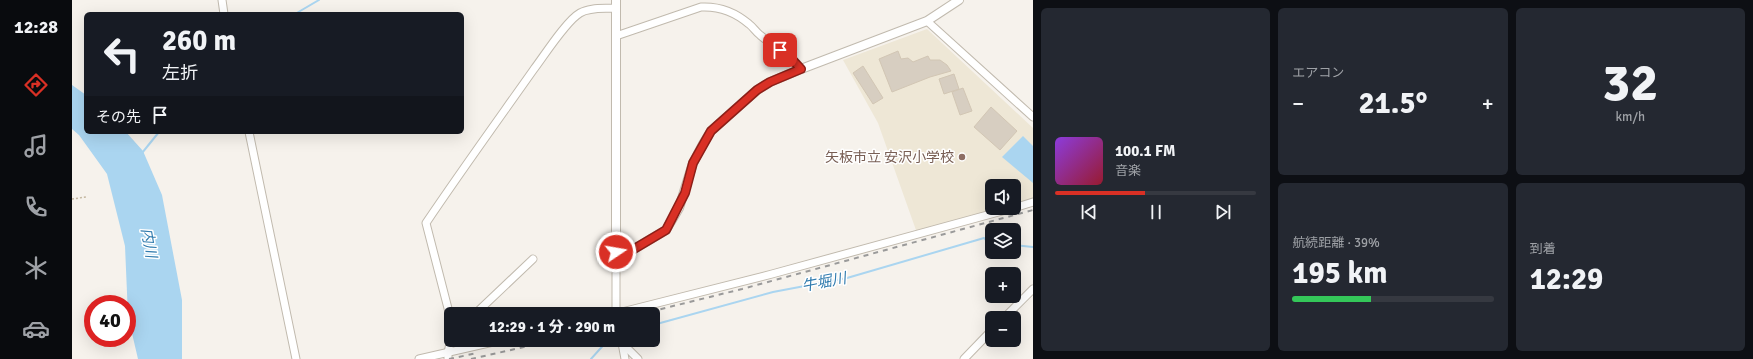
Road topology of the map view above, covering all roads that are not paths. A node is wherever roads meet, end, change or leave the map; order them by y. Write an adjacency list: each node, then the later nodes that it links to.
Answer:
1 (222, 0): 4 (street)
2 (959, 0): 5 (street)
3 (616, 4): 6 (street); 18 (street)
4 (224, 12)
5 (927, 21): 7 (street); 8 (street)
6 (616, 36): 7 (street); 13 (street)
7 (801, 69): 13 (street)
8 (1033, 117)
9 (249, 134): 28 (street)
10 (1033, 202): 11 (street)
11 (1021, 206)
12 (988, 215): 21 (street)
13 (616, 252): 20 (street)
14 (533, 259): 19 (street)
15 (1033, 289): 17 (street)
16 (1033, 297): 17 (street)
17 (1024, 298): 22 (street)
18 (448, 307)
19 (482, 307)
20 (615, 307)
21 (642, 307)
22 (1011, 311)
23 (985, 337): 32 (street)
24 (478, 347): 27 (street)
25 (623, 347): 30 (street)
26 (627, 347): 31 (street)
27 (448, 356): 29 (street)
28 (296, 359)
29 (419, 359)
30 (625, 359)
31 (638, 359)
32 (964, 359)

